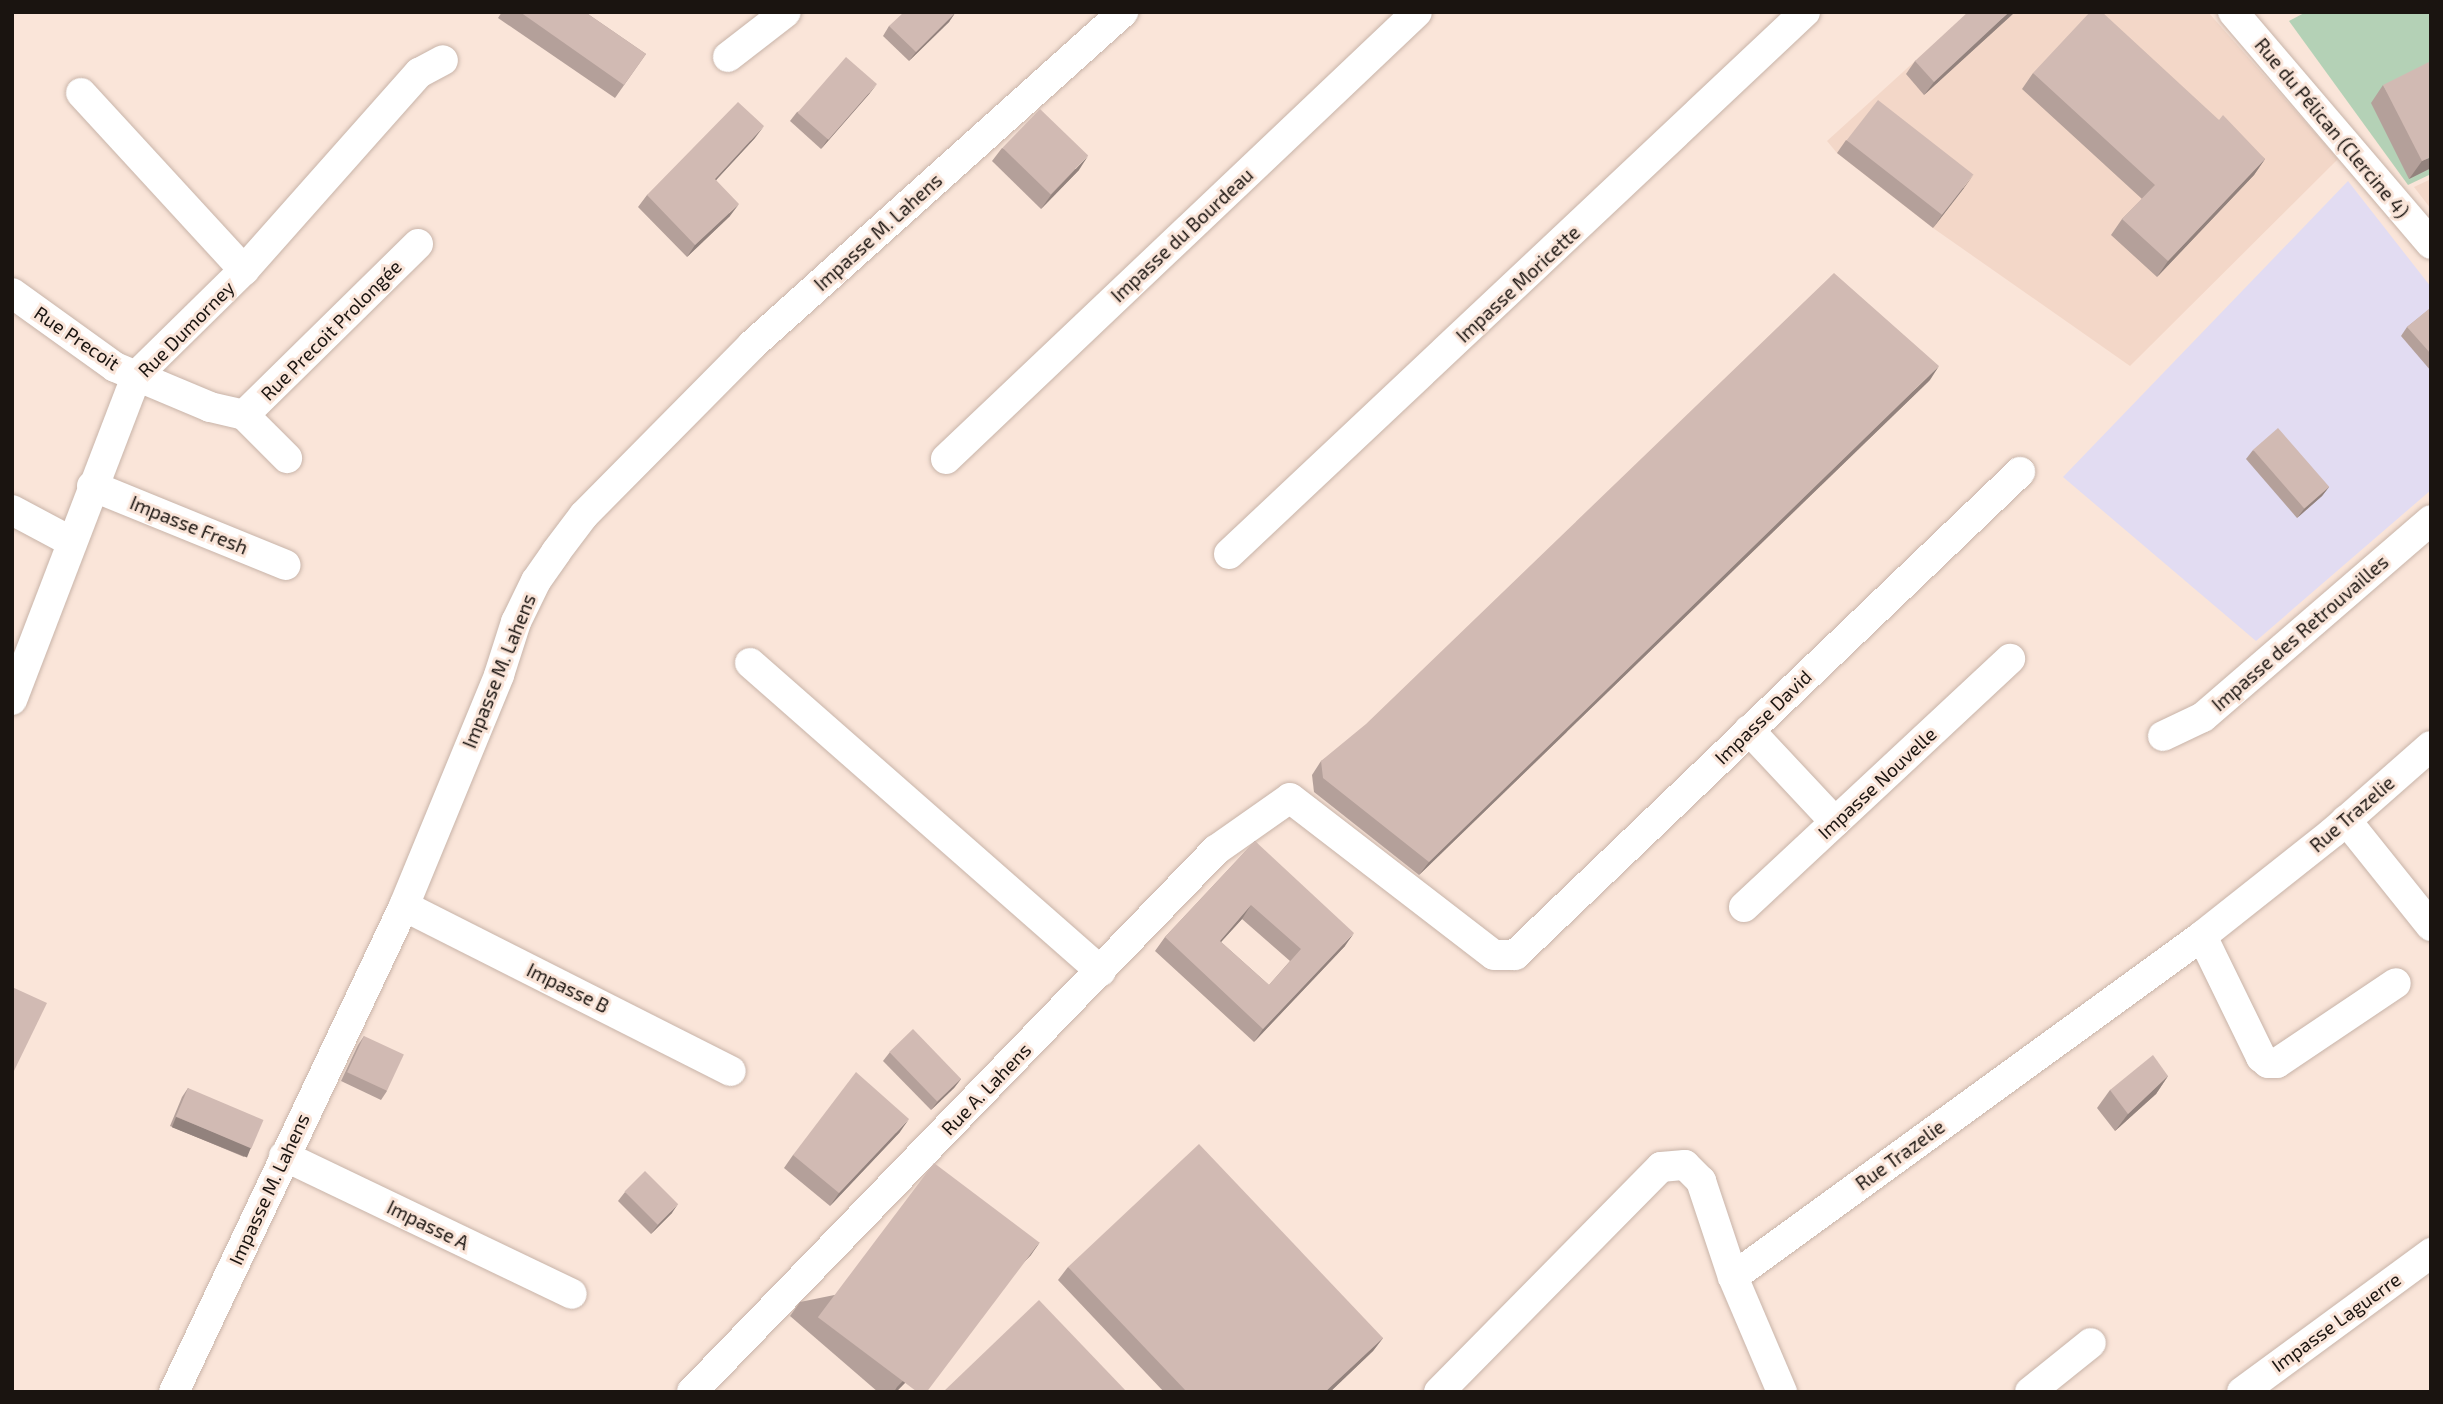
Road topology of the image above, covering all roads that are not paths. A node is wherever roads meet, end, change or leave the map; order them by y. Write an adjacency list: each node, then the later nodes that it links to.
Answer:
1 (786, 12): 6 (street)
2 (1123, 12): 33 (street, Impasse M. Lahens)
3 (1417, 12): 16 (street, Impasse du Bourdeau)
4 (1805, 12): 22 (street, Impasse Moricette)
5 (2233, 12): 10 (street, Rue du Pélican (Clercine 4))
6 (728, 57)
7 (443, 60): 11 (street, Rue Dumorney)
8 (81, 93): 11 (street)
9 (418, 244): 14 (street, Rue Precoit Prolongée)
10 (2431, 244)
11 (244, 270): 13 (street, Rue Dumorney)
12 (12, 293): 13 (street, Rue Precoit)
13 (137, 375): 14 (street, Rue Precoit); 18 (street, Rue Dumorney)
14 (244, 415): 15 (street)
15 (287, 458)
16 (946, 459)
17 (2020, 472): 27 (street, Impasse David)
18 (92, 486): 21 (street, Rue Dumorney); 23 (street, Impasse Fresh)
19 (12, 510): 21 (street)
20 (2431, 520): 28 (street, Impasse des Retrouvailles)
21 (72, 542): 26 (street, Rue Dumorney)
22 (1229, 554)
23 (286, 565)
24 (2010, 659): 32 (street, Impasse Nouvelle)
25 (750, 663): 37 (street)
26 (12, 700)
27 (1748, 730): 30 (street, Impasse David); 32 (street)
28 (2163, 736)
29 (2431, 746): 31 (street, Rue Trazelie)
30 (1290, 798): 37 (street, Rue A. Lahens)
31 (2346, 820): 35 (street); 36 (street, Rue Trazelie)
32 (1835, 822): 34 (street, Impasse Nouvelle)
33 (404, 906): 39 (street, Impasse B); 40 (street, Impasse M. Lahens)
34 (1744, 907)
35 (2431, 926)
36 (2202, 936): 38 (street); 42 (street, Rue Trazelie)
37 (1101, 971): 46 (street, Rue A. Lahens)
38 (2396, 983)
39 (731, 1071)
40 (284, 1156): 43 (street, Impasse A); 45 (street, Impasse M. Lahens)
41 (2431, 1253): 50 (street, Impasse Laguerre)
42 (1733, 1277): 47 (street); 48 (street)
43 (572, 1294)
44 (2091, 1343): 49 (street)
45 (174, 1392)
46 (692, 1392)
47 (1439, 1392)
48 (1782, 1392)
49 (2030, 1392)
50 (2242, 1392)

